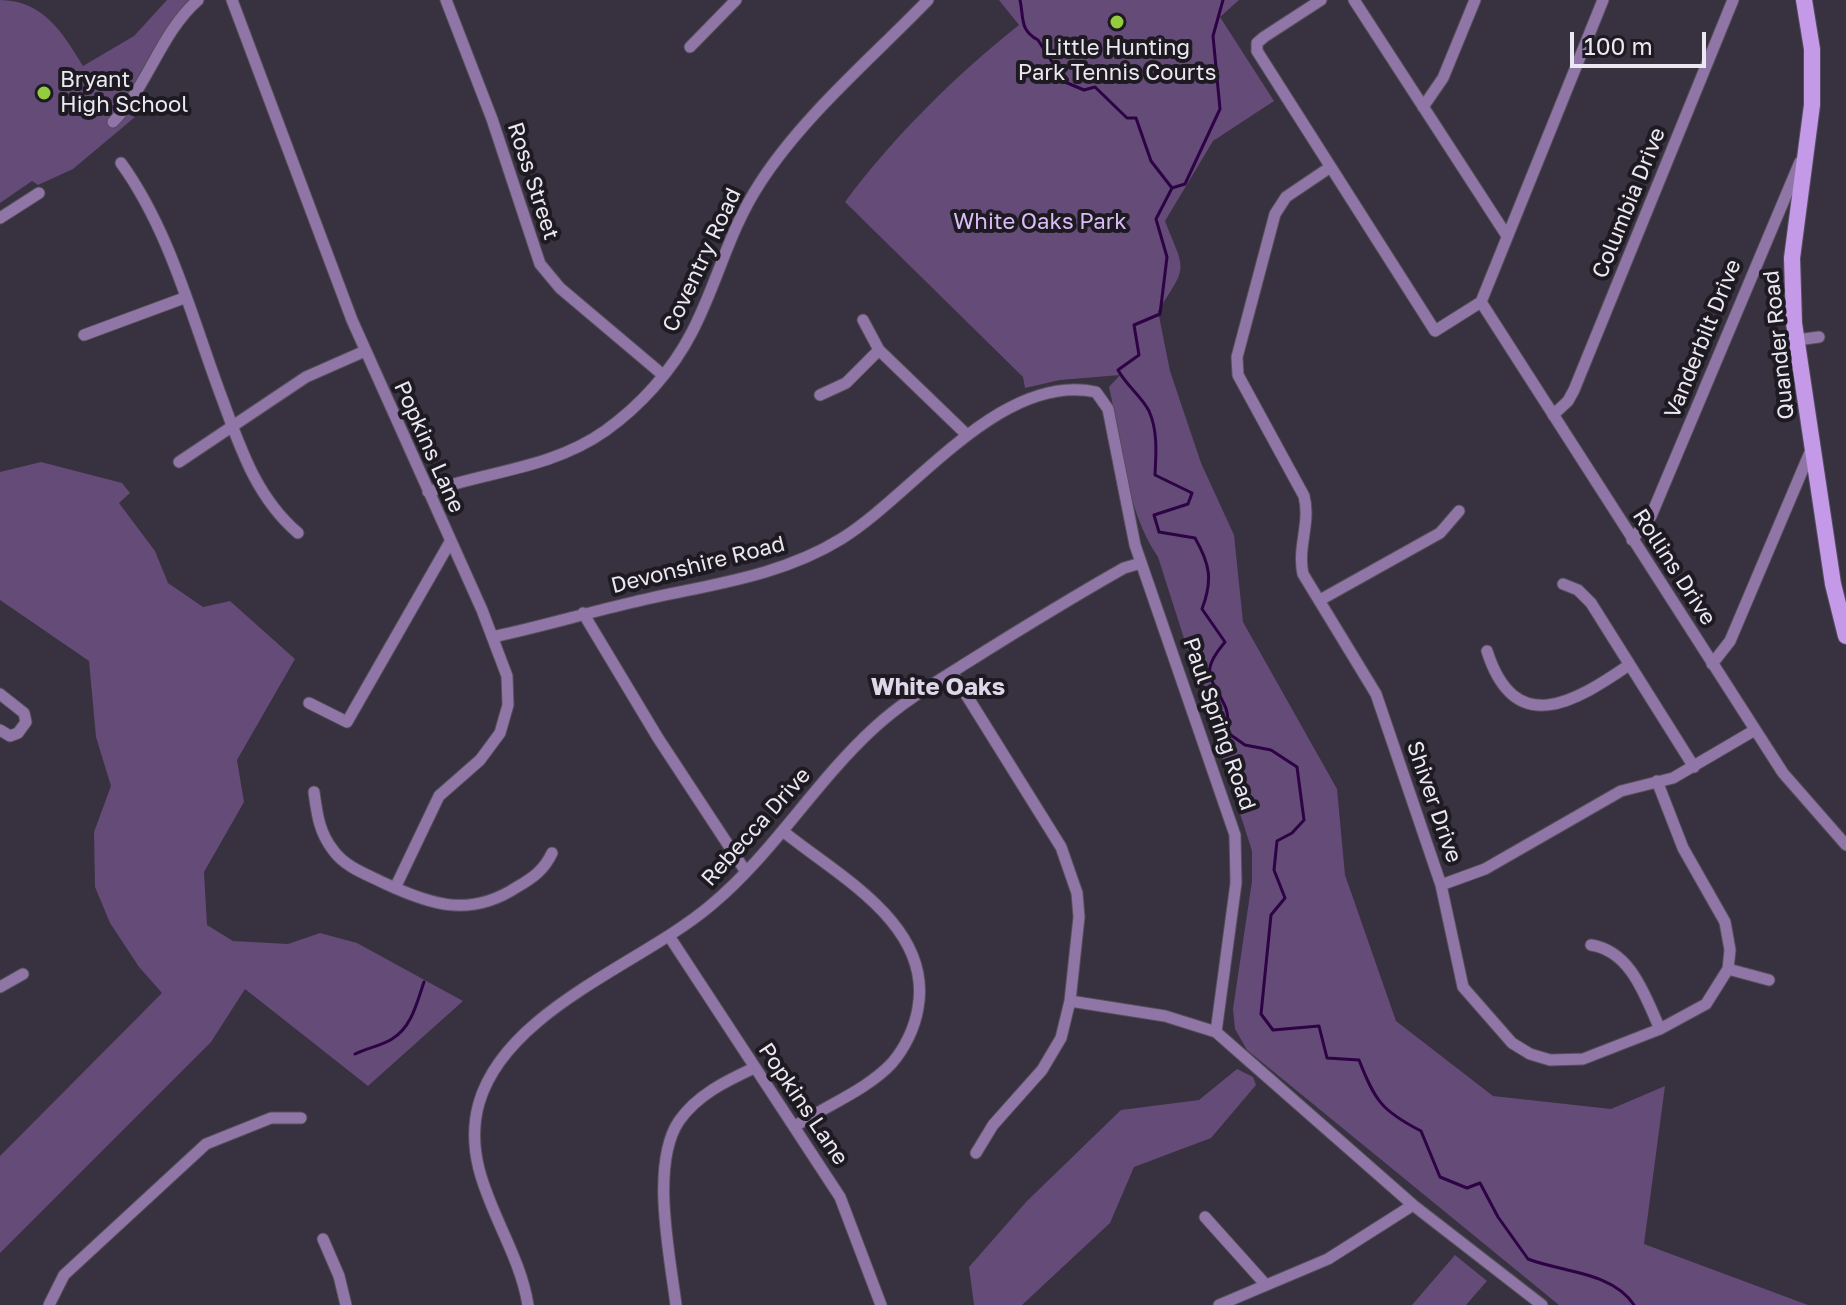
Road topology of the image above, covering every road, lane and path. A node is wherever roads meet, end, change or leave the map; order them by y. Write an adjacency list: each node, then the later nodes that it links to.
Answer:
1 (198, 0): 14 (street)
2 (232, 0): 28 (street, Popkins Lane)
3 (446, 0): 29 (street, Ross Street)
4 (736, 0): 12 (street)
5 (928, 0): 29 (street, Coventry Road)
6 (1321, 0): 17 (street)
7 (1354, 0): 13 (street)
8 (1475, 0): 13 (street)
9 (1603, 0): 20 (street)
10 (1733, 0): 32 (street, Columbia Drive)
11 (1804, 0): 15 (street, Quander Road)
12 (690, 47)
13 (1423, 107): 20 (street)
14 (113, 122)
15 (1805, 150): 26 (street, Quander Road); 40 (street, Vanderbilt Drive)
16 (121, 163): 21 (street)
17 (1329, 168): 22 (street); 44 (street, Shiver Drive)
18 (39, 193): 19 (street)
19 (0, 218)
20 (1507, 236): 22 (street)
21 (184, 298): 24 (street); 33 (street)
22 (1481, 302): 32 (street, Rollins Drive)
23 (863, 320): 27 (street)
24 (84, 335)
25 (1819, 337): 26 (street)
26 (1797, 340): 35 (street, Quander Road)
27 (879, 350): 30 (street); 34 (street)
28 (365, 351): 33 (street); 37 (street, Popkins Lane)
29 (663, 375): 37 (street, Coventry Road)
30 (820, 395)
31 (1102, 397): 34 (street, Devonshire Road); 42 (street, Paul Spring Road)
32 (1553, 415): 40 (street, Rollins Drive)
33 (233, 428): 36 (street); 39 (street)
34 (966, 434): 45 (street, Devonshire Road)
35 (1812, 449): 46 (street, Quander Road); 49 (street)
36 (179, 462)
37 (428, 492): 41 (street, Popkins Lane)
38 (1459, 511): 44 (street)
39 (298, 533)
40 (1632, 540): 49 (street, Rollins Drive)
41 (450, 542): 47 (street, Popkins Lane); 53 (street)
42 (1141, 563): 51 (street, Rebecca Drive); 73 (street, Paul Spring Road)
43 (1563, 584): 50 (street)
44 (1320, 600): 63 (street, Shiver Drive)
45 (583, 613): 47 (street, Devonshire Road); 62 (street)
46 (1846, 636)
47 (492, 637): 64 (street, Popkins Lane)
48 (1487, 651): 50 (street)
49 (1712, 664): 55 (street, Rollins Drive)
50 (1629, 665): 56 (street)
51 (952, 672): 59 (street, Rebecca Drive); 71 (street)
52 (0, 694): 54 (street)
53 (309, 703)
54 (0, 730)
55 (1755, 730): 56 (street); 60 (street, Rollins Drive)
56 (1694, 767): 57 (street)
57 (1657, 781): 63 (street); 67 (street)
58 (314, 792): 64 (street)
59 (784, 832): 62 (street, Rebecca Drive); 76 (street)
60 (1846, 845)
61 (552, 853): 64 (street)
62 (746, 872): 65 (street, Rebecca Drive)
63 (1441, 885): 72 (street, Shiver Drive)
64 (395, 888)
65 (669, 936): 74 (street, Popkins Lane); 84 (street, Rebecca Drive)
66 (1591, 945): 72 (street)
67 (1728, 969): 69 (street); 72 (street, Shiver Drive)
68 (23, 974): 70 (street)
69 (1769, 980)
70 (0, 987)
71 (1070, 1001): 73 (street); 77 (street)
72 (1660, 1029)
73 (1216, 1032): 78 (street)
74 (754, 1068): 76 (street, Popkins Lane); 85 (street)
75 (301, 1118): 82 (street)
76 (794, 1127): 86 (street, Popkins Lane)
77 (976, 1153)
78 (1413, 1205): 81 (street); 88 (street)
79 (1205, 1217): 81 (street)
80 (323, 1239): 83 (street)
81 (1266, 1285): 87 (street)
82 (49, 1305)
83 (346, 1305)
84 (528, 1305)
85 (676, 1305)
86 (881, 1305)
87 (1219, 1305)
88 (1542, 1305)

